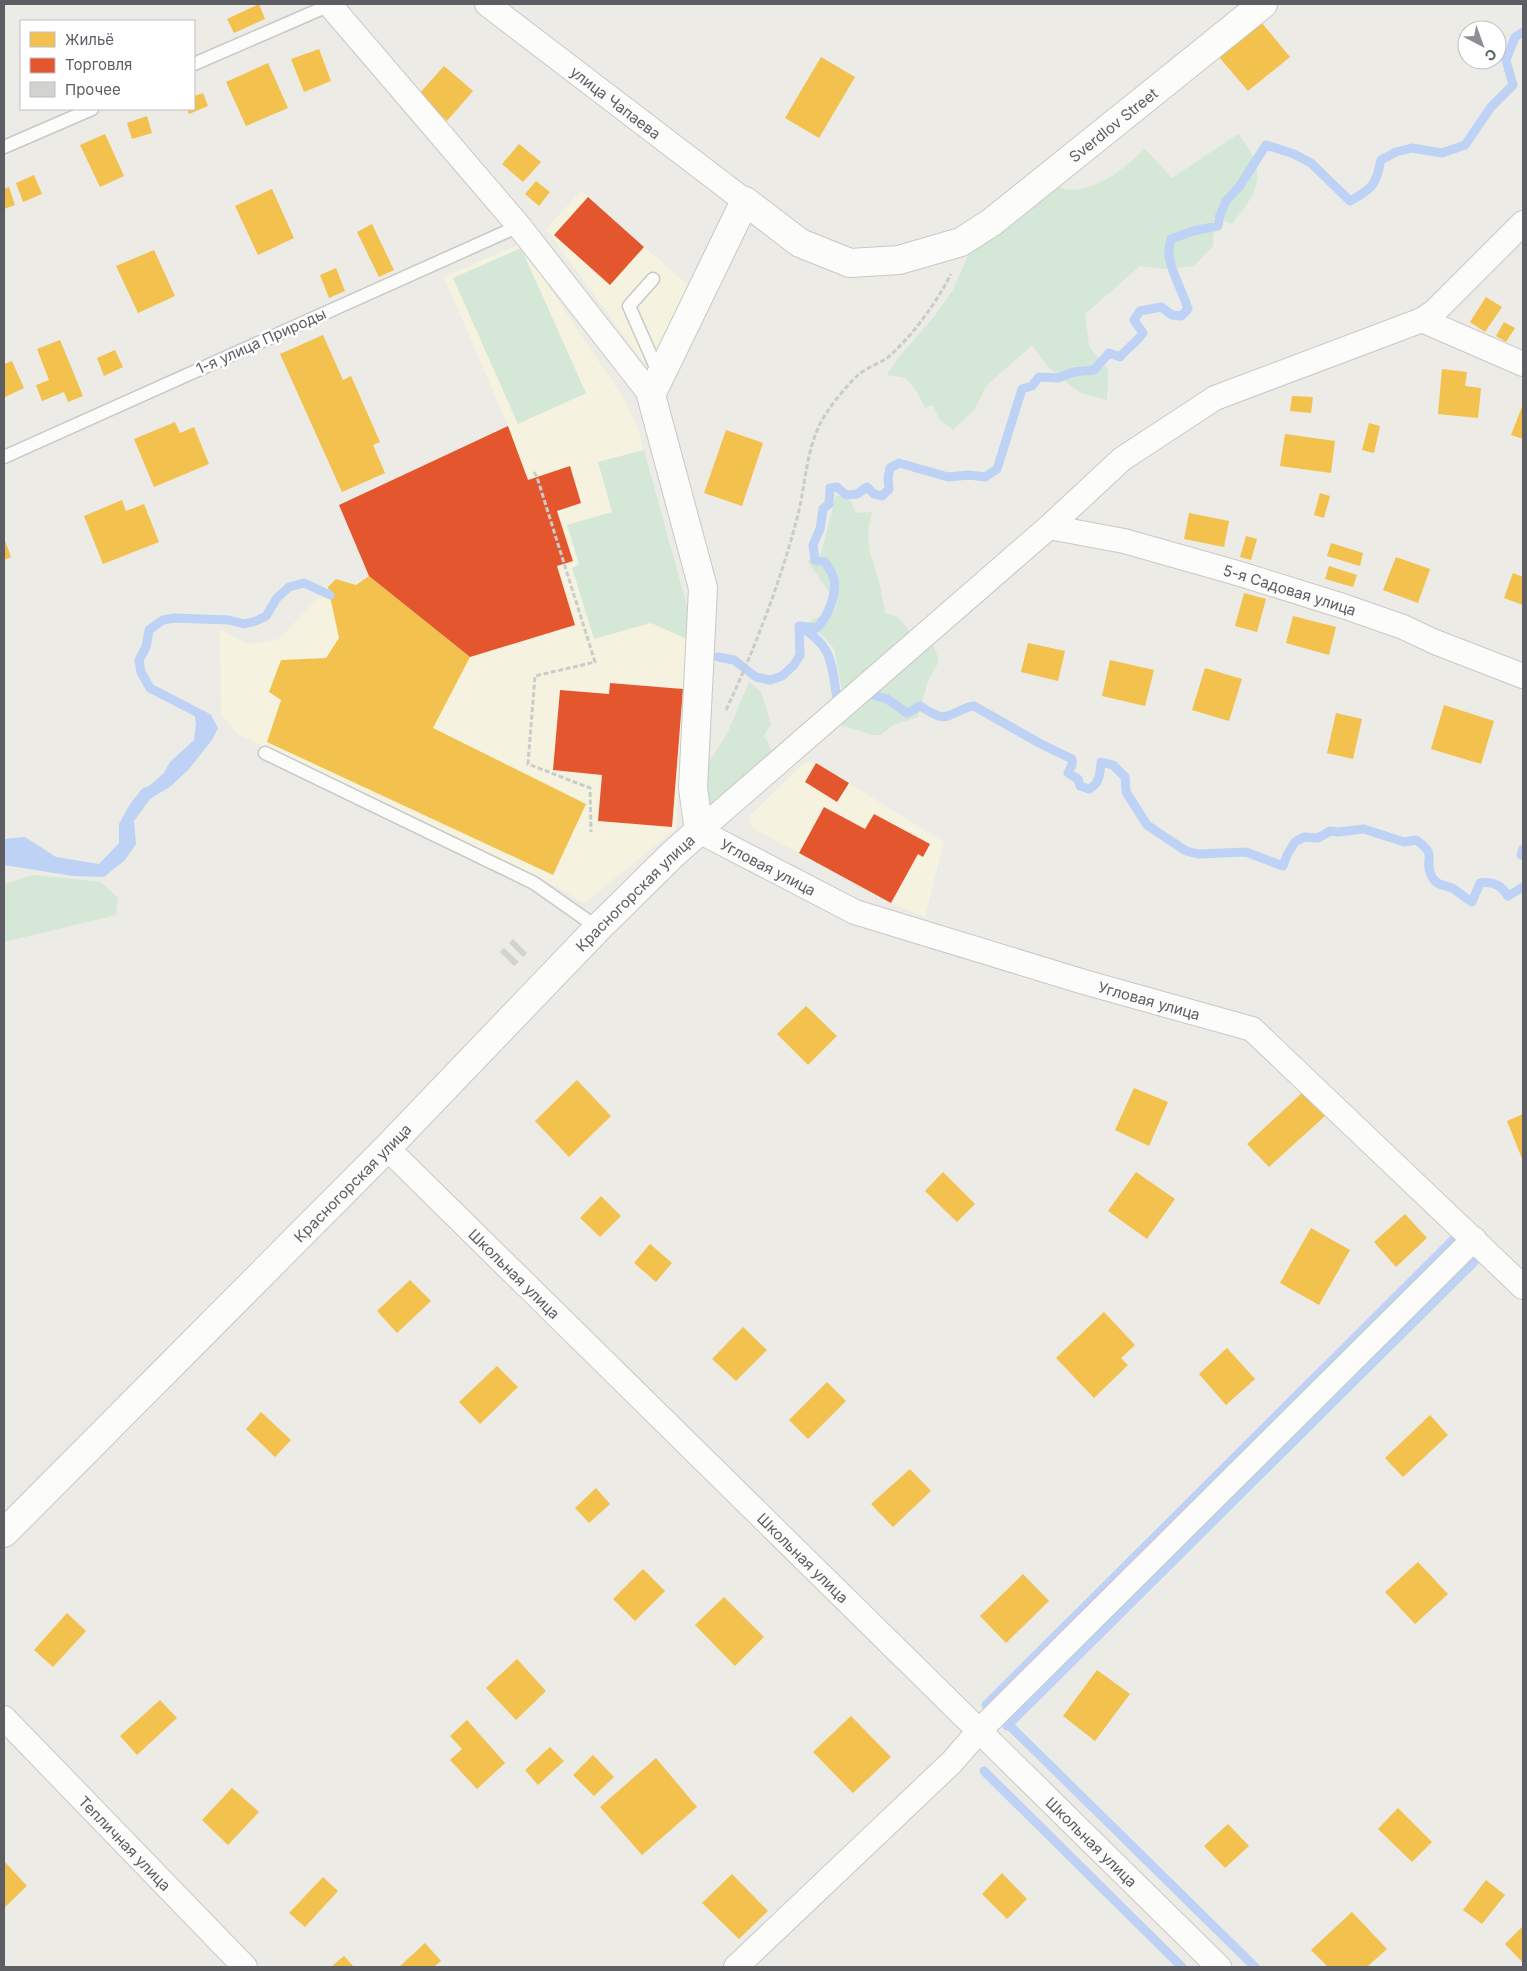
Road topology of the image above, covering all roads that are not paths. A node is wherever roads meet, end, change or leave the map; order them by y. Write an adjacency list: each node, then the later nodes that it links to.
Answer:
1 (329, 4): 4 (lane); 9 (street)
2 (487, 4): 7 (street, улица Чапаева)
3 (1263, 4): 7 (street, Sverdlov Street)
4 (195, 64)
5 (90, 110): 6 (lane)
6 (4, 147)
7 (745, 202): 13 (street)
8 (1523, 223): 11 (street)
9 (519, 226): 13 (street); 14 (lane, 1-я улица Природы)
10 (653, 279): 13 (lane)
11 (1422, 320): 12 (street); 15 (street)
12 (1523, 364)
13 (656, 386): 18 (street)
14 (4, 457)
15 (1049, 527): 16 (street, 5-я Садовая улица); 18 (street)
16 (1523, 676)
17 (265, 753): 19 (lane)
18 (699, 831): 19 (street, Красногорская улица); 21 (street, Угловая улица)
19 (598, 928): 20 (street, Красногорская улица)
20 (387, 1148): 23 (street, Красногорская улица); 25 (street, Школьная улица)
21 (1474, 1239): 22 (street, Угловая улица); 25 (street)
22 (1523, 1287)
23 (4, 1533)
24 (4, 1718): 26 (street, Тепличная улица)
25 (978, 1732): 27 (street); 28 (street, Школьная улица)
26 (245, 1967)
27 (736, 1967)
28 (1219, 1967)

